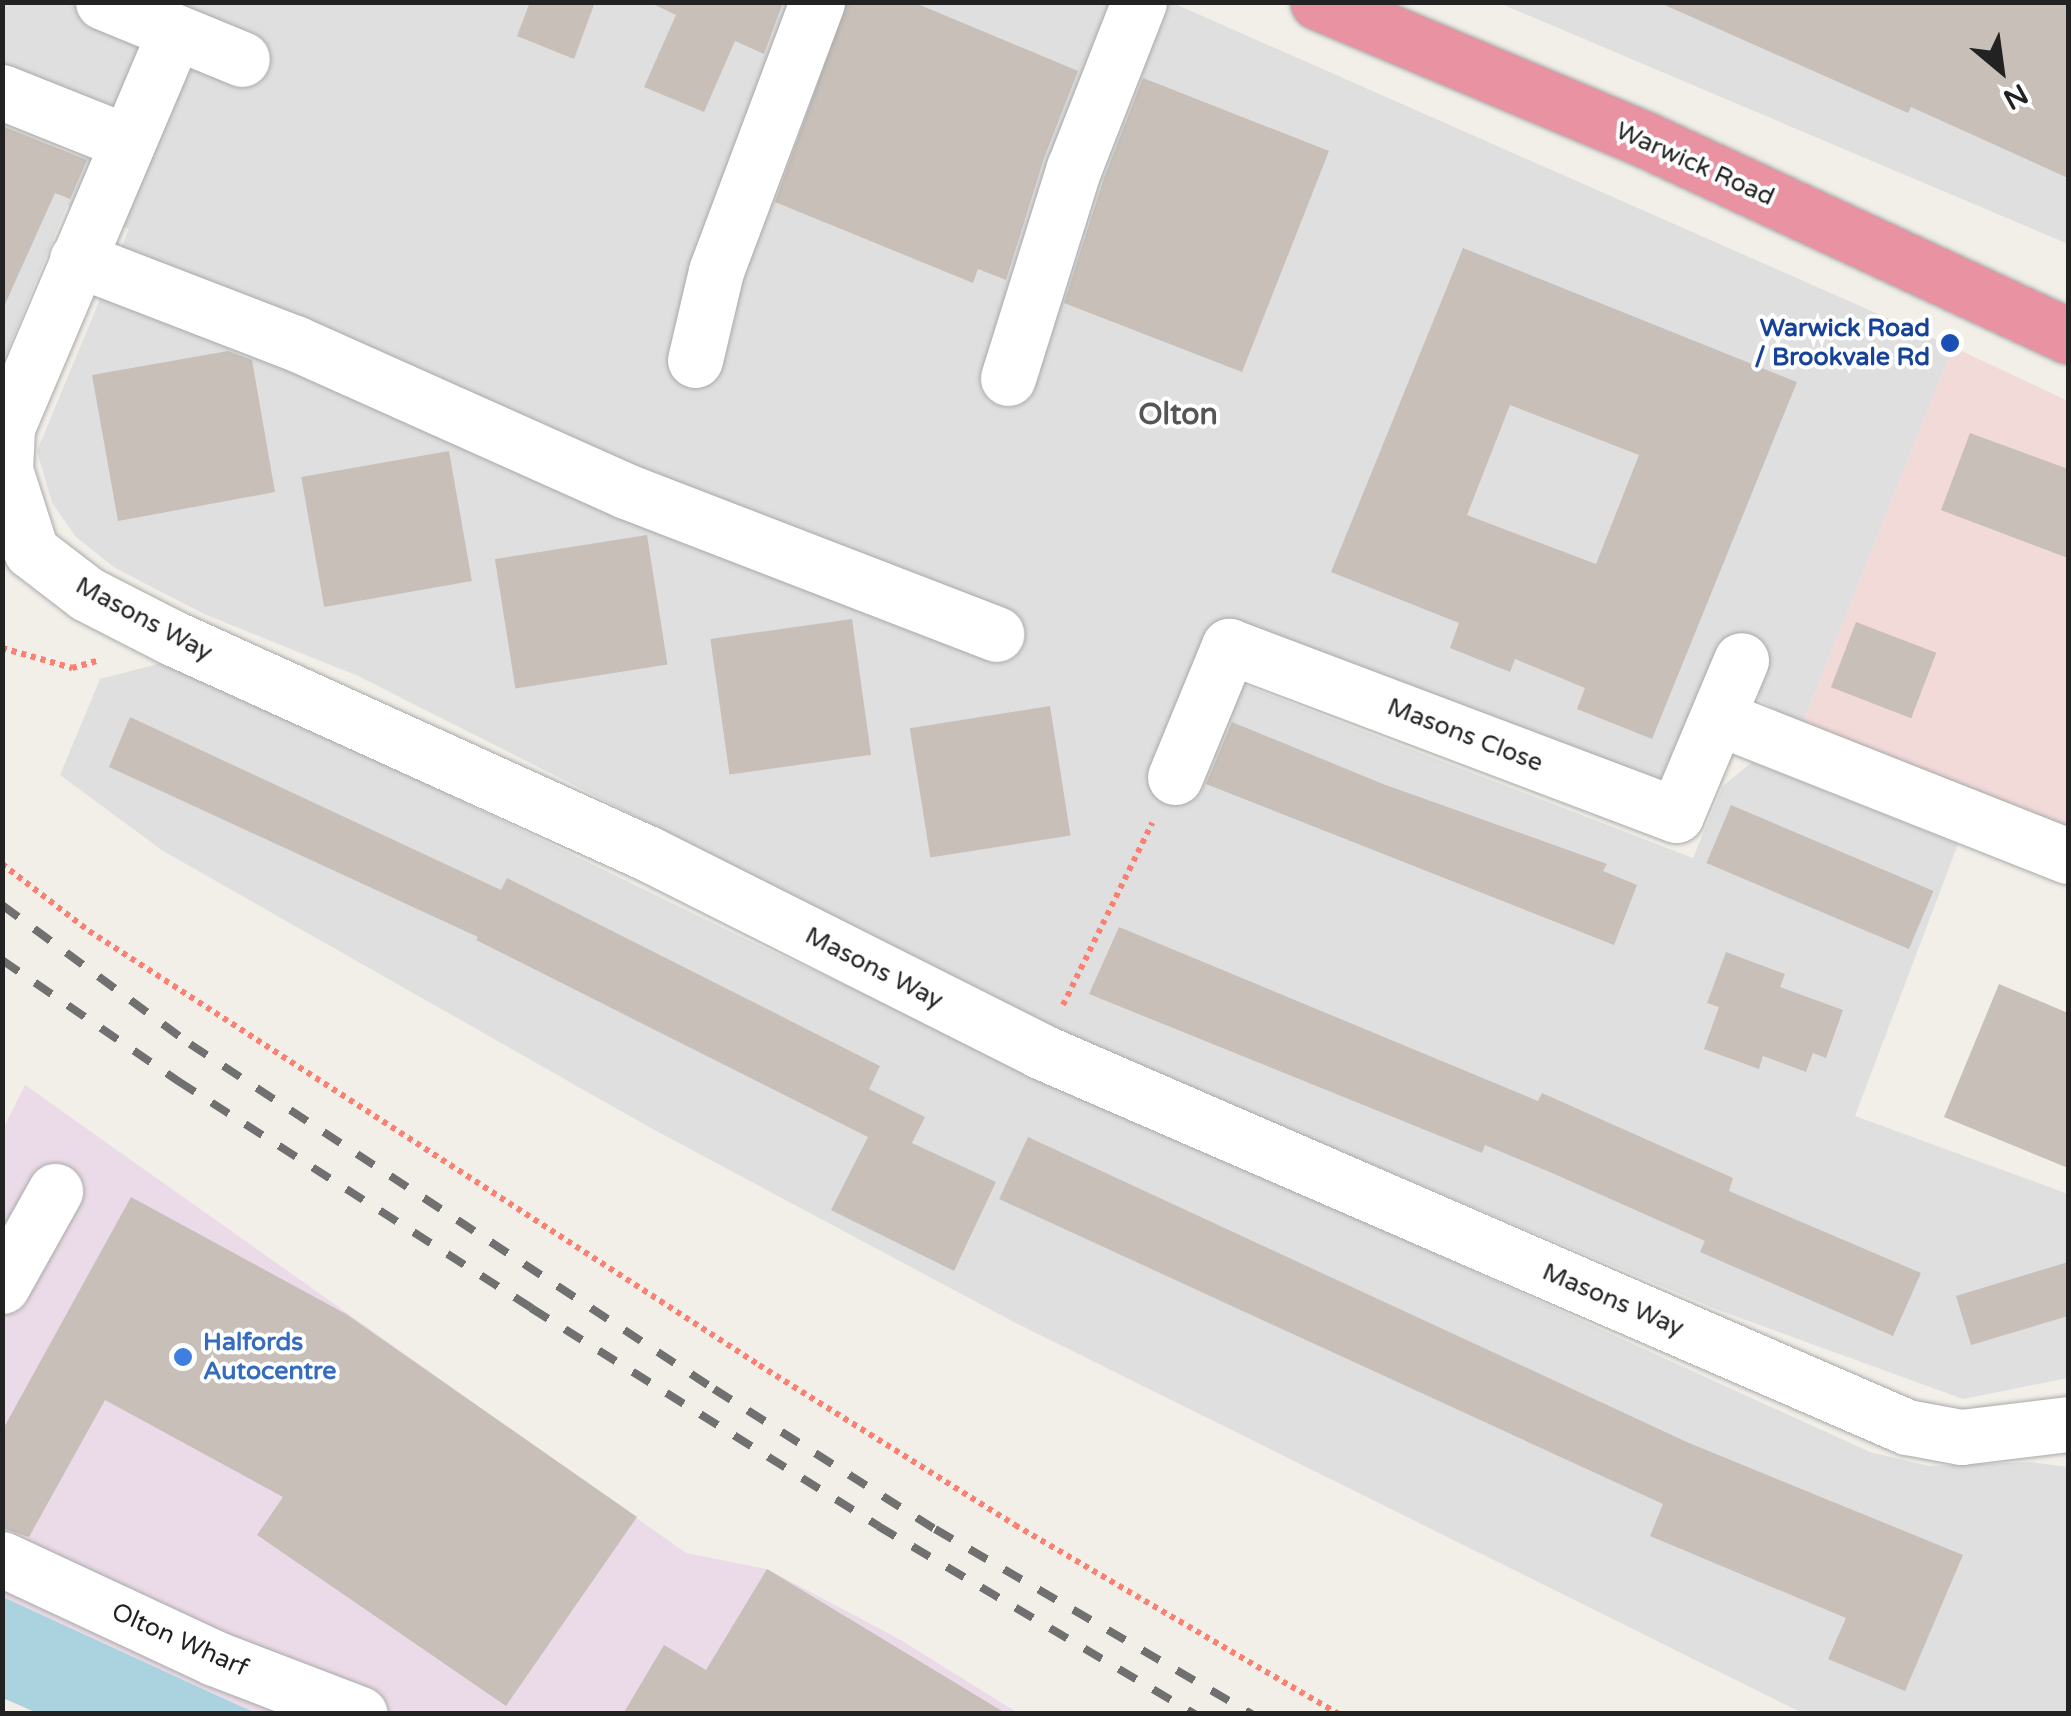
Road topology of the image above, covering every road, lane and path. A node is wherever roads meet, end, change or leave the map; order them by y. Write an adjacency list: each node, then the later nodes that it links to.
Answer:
1 (103, 2): 5 (street)
2 (817, 2): 11 (street)
3 (1139, 2): 12 (street)
4 (1318, 2): 10 (highway, Warwick Road)
5 (174, 34): 6 (street); 8 (street, Masons Way)
6 (242, 59)
7 (2, 92): 8 (street)
8 (126, 142): 9 (street, Masons Way)
9 (85, 240): 13 (street); 19 (street, Masons Way)
10 (2068, 336)
11 (695, 360)
12 (1008, 378)
13 (996, 634)
14 (1742, 660): 15 (street, Masons Close)
15 (1719, 718): 16 (street, Masons Close); 17 (street)
16 (1174, 776): 19 (path)
17 (2068, 856)
18 (2, 864): 25 (path)
19 (1040, 1051): 22 (street, Masons Way)
20 (55, 1191): 21 (street)
21 (2, 1286)
22 (2068, 1424)
23 (2, 1559): 24 (street, Olton Wharf)
24 (360, 1714)
25 (1338, 1714)

